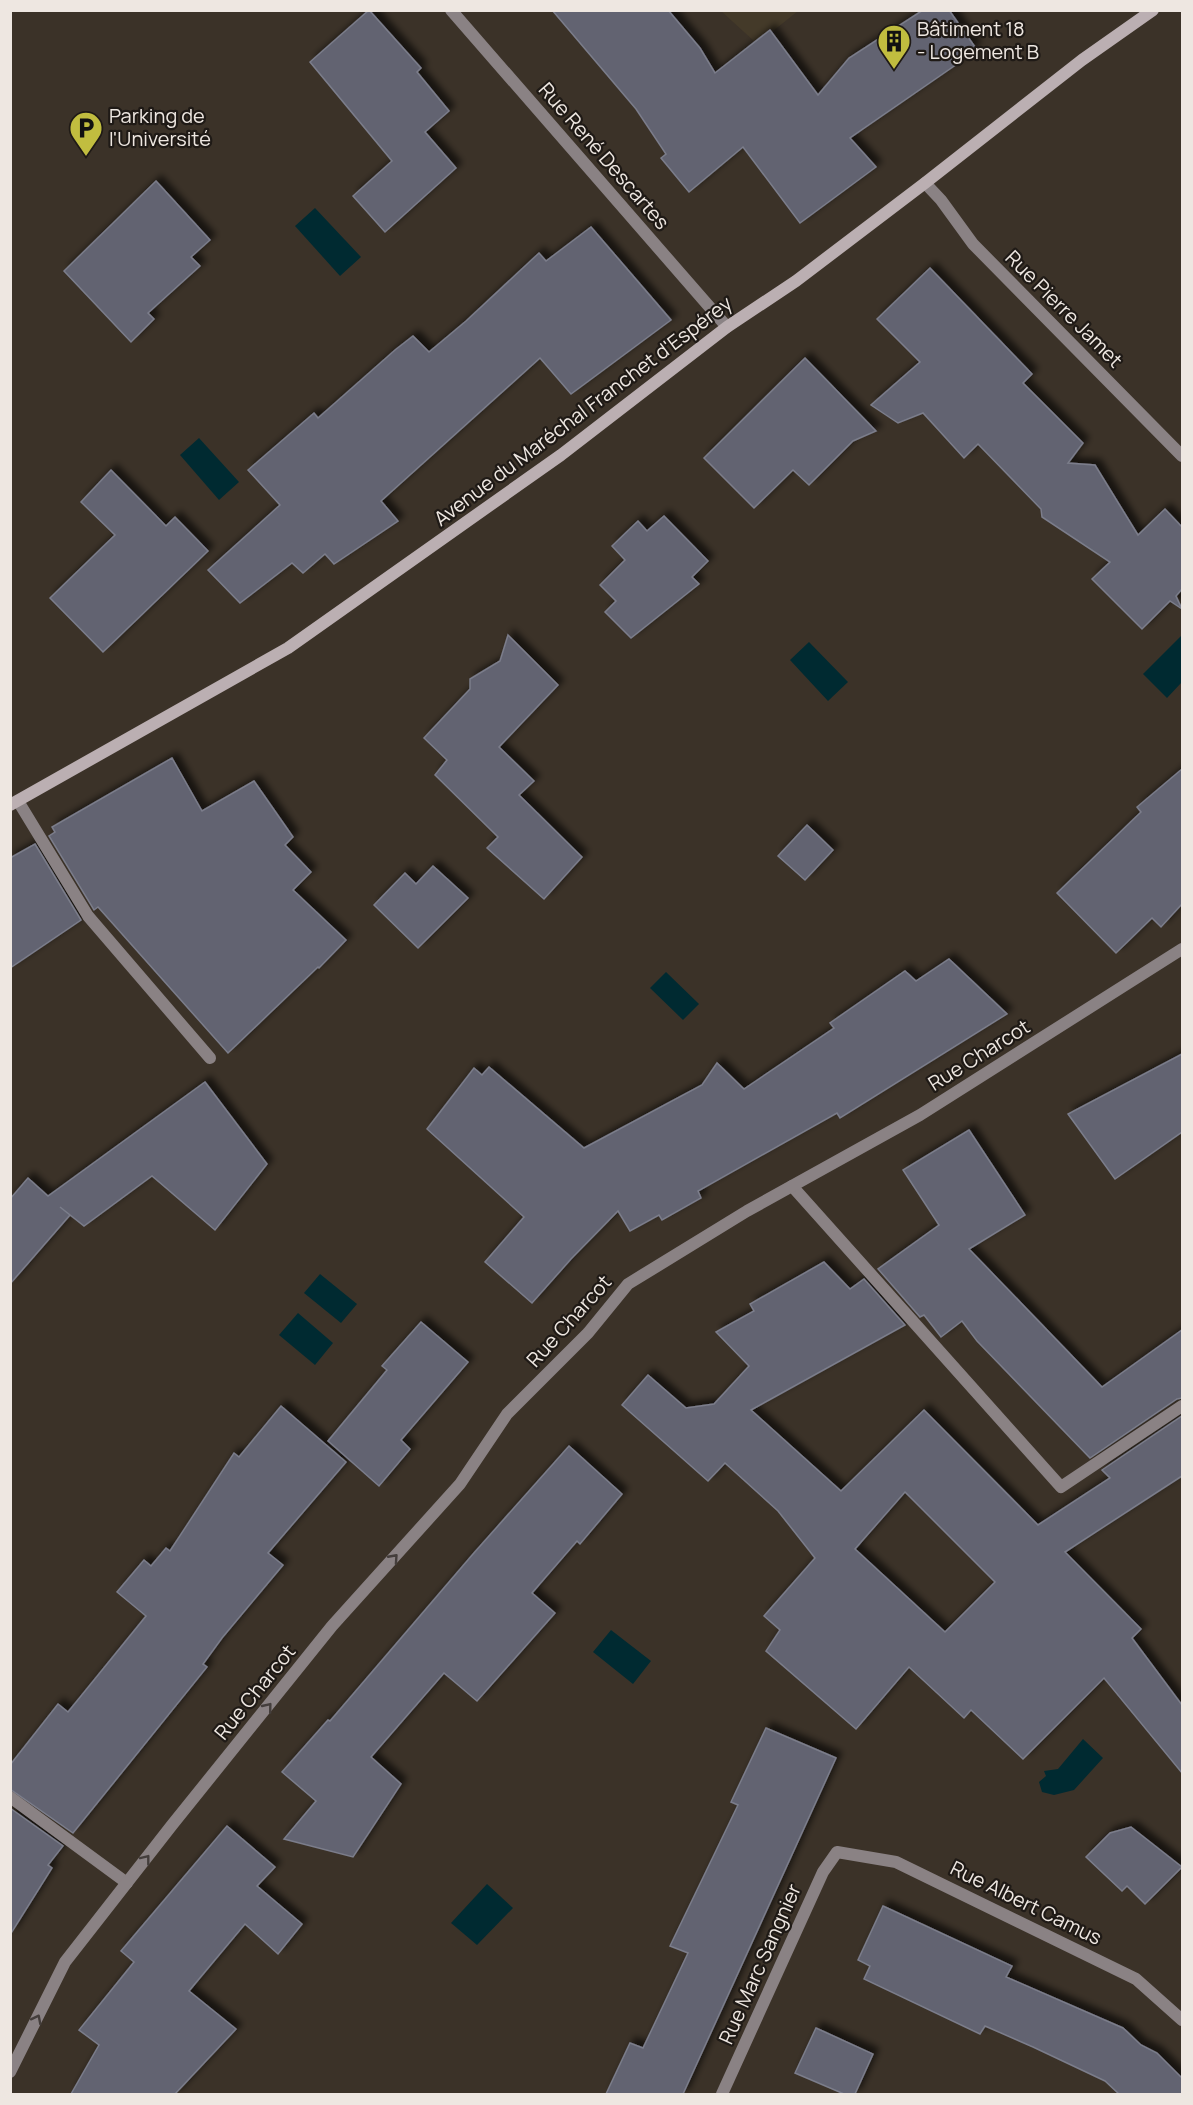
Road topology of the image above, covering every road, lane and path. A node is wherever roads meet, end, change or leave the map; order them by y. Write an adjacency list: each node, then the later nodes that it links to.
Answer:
1 (451, 10): 4 (street, Rue René Descartes)
2 (1153, 10): 3 (main road, Avenue du Maréchal Franchet d'Espérey)
3 (925, 183): 4 (main road, Avenue du Maréchal Franchet d'Espérey); 5 (street, Rue Pierre Jamet)
4 (727, 327): 6 (main road, Avenue du Maréchal Franchet d'Espérey)
5 (1182, 456)
6 (14, 803): 8 (street)
7 (1182, 949): 9 (street, Rue Charcot)
8 (210, 1058)
9 (792, 1185): 10 (street); 13 (street, Rue Charcot, one-way to 9)
10 (1182, 1406)
11 (10, 1797): 13 (street)
12 (837, 1852): 14 (street, Rue Albert Camus); 16 (street, Rue Marc Sangnier)
13 (127, 1882): 15 (street, Rue Charcot, one-way to 13)
14 (1182, 2020)
15 (10, 2072)
16 (722, 2094)

